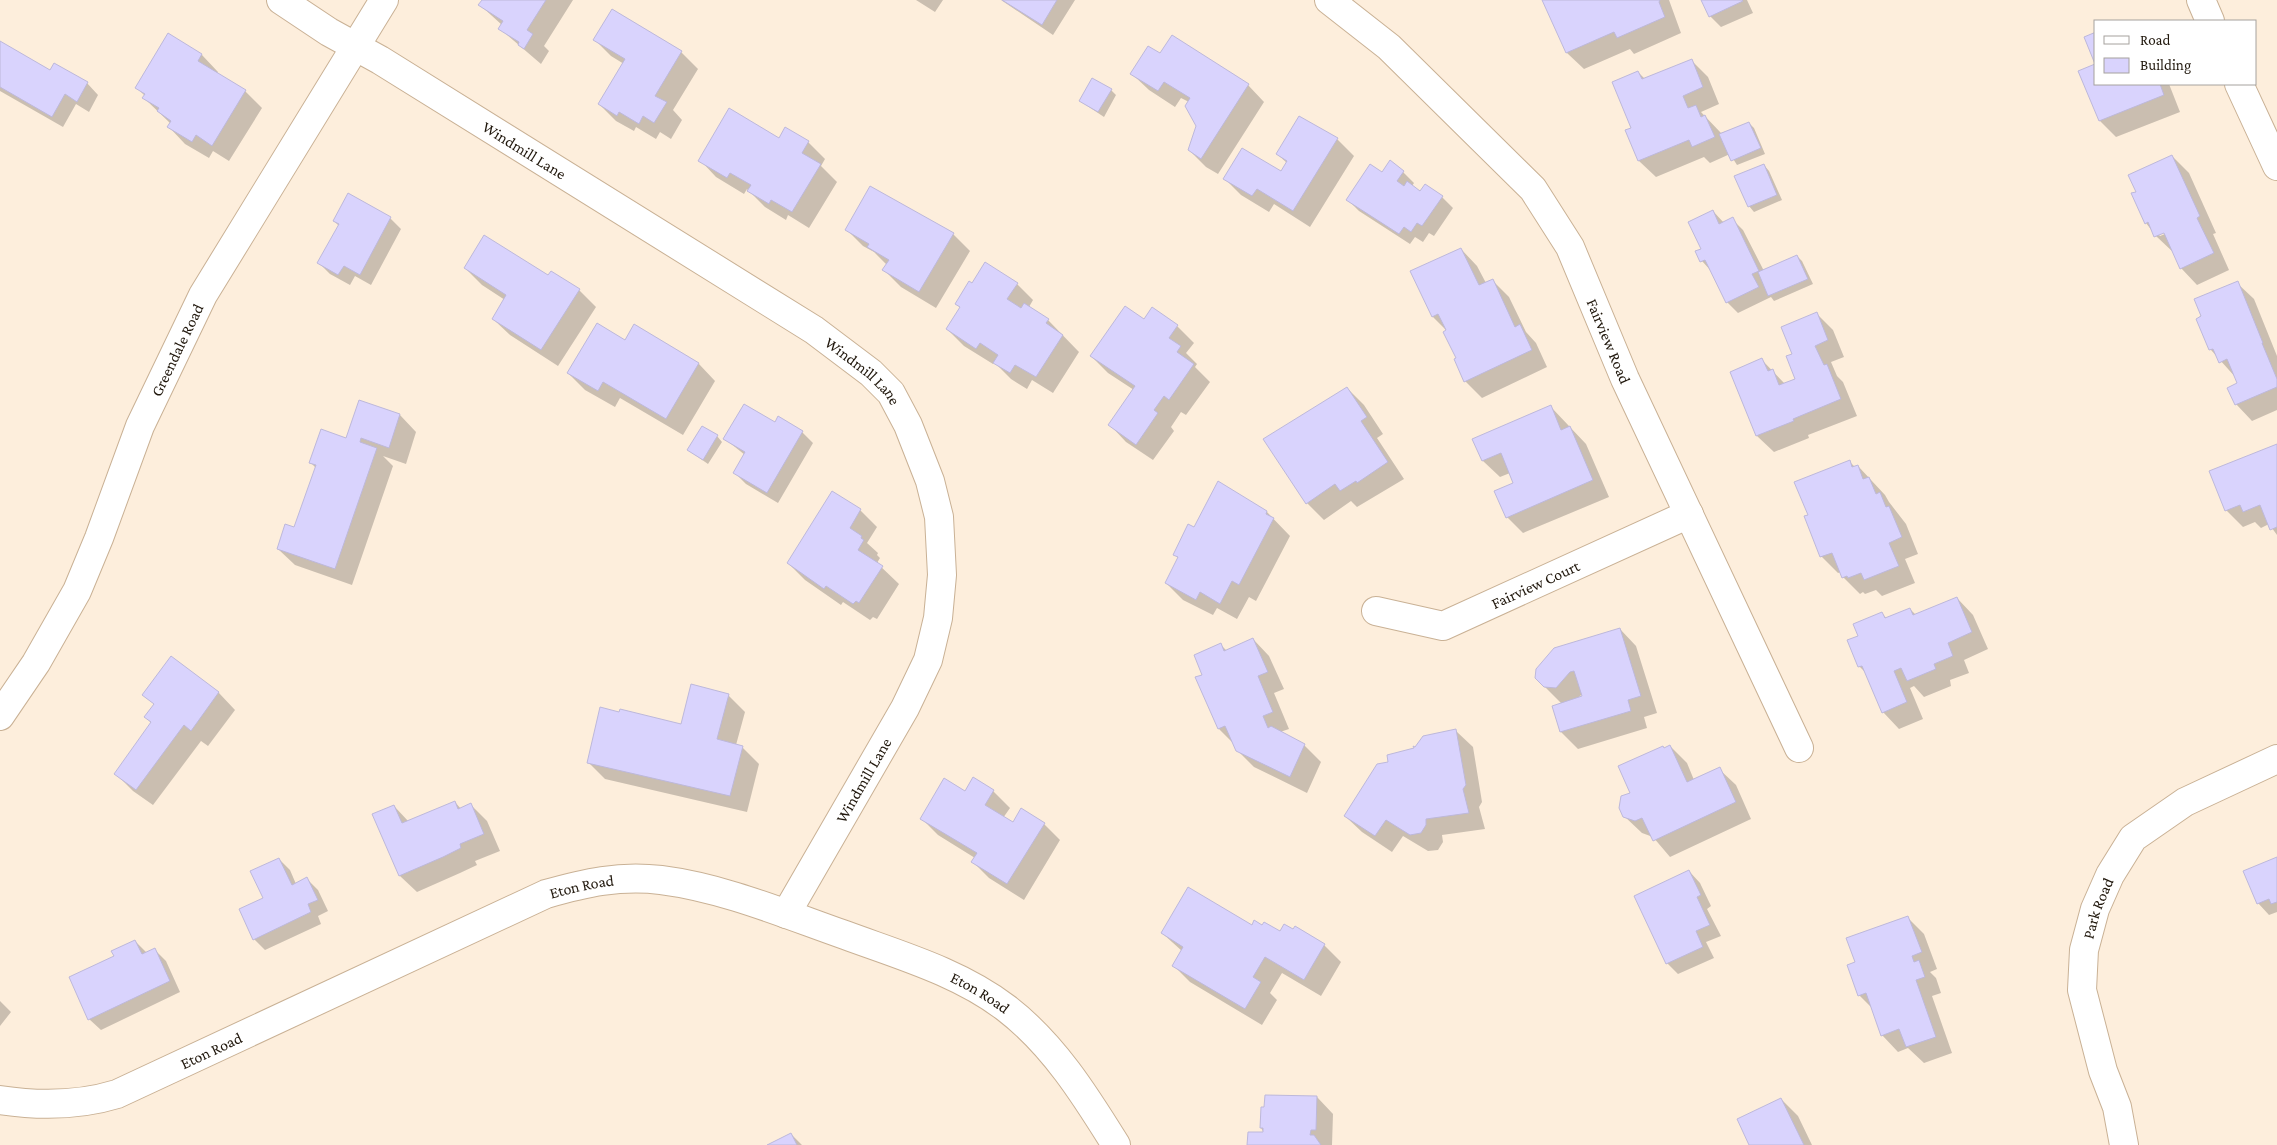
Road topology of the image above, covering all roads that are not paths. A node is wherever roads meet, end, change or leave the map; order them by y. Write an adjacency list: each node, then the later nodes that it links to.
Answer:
1 (281, 0): 6 (street, Windmill Lane)
2 (384, 0): 6 (street, Greendale Road)
3 (1329, 0): 9 (street, Fairview Road)
4 (2201, 0): 5 (street)
5 (2210, 20)
6 (355, 46): 11 (street, Greendale Road); 14 (street, Windmill Lane)
7 (2239, 85): 8 (street)
8 (2277, 166)
9 (1689, 514): 10 (street, Fairview Court); 12 (street, Fairview Road)
10 (1376, 611)
11 (0, 716)
12 (1800, 748)
13 (2277, 759): 17 (street, Park Road)
14 (786, 914): 15 (street, Eton Road); 16 (street, Eton Road)
15 (0, 1100)
16 (1116, 1145)
17 (2124, 1145)

